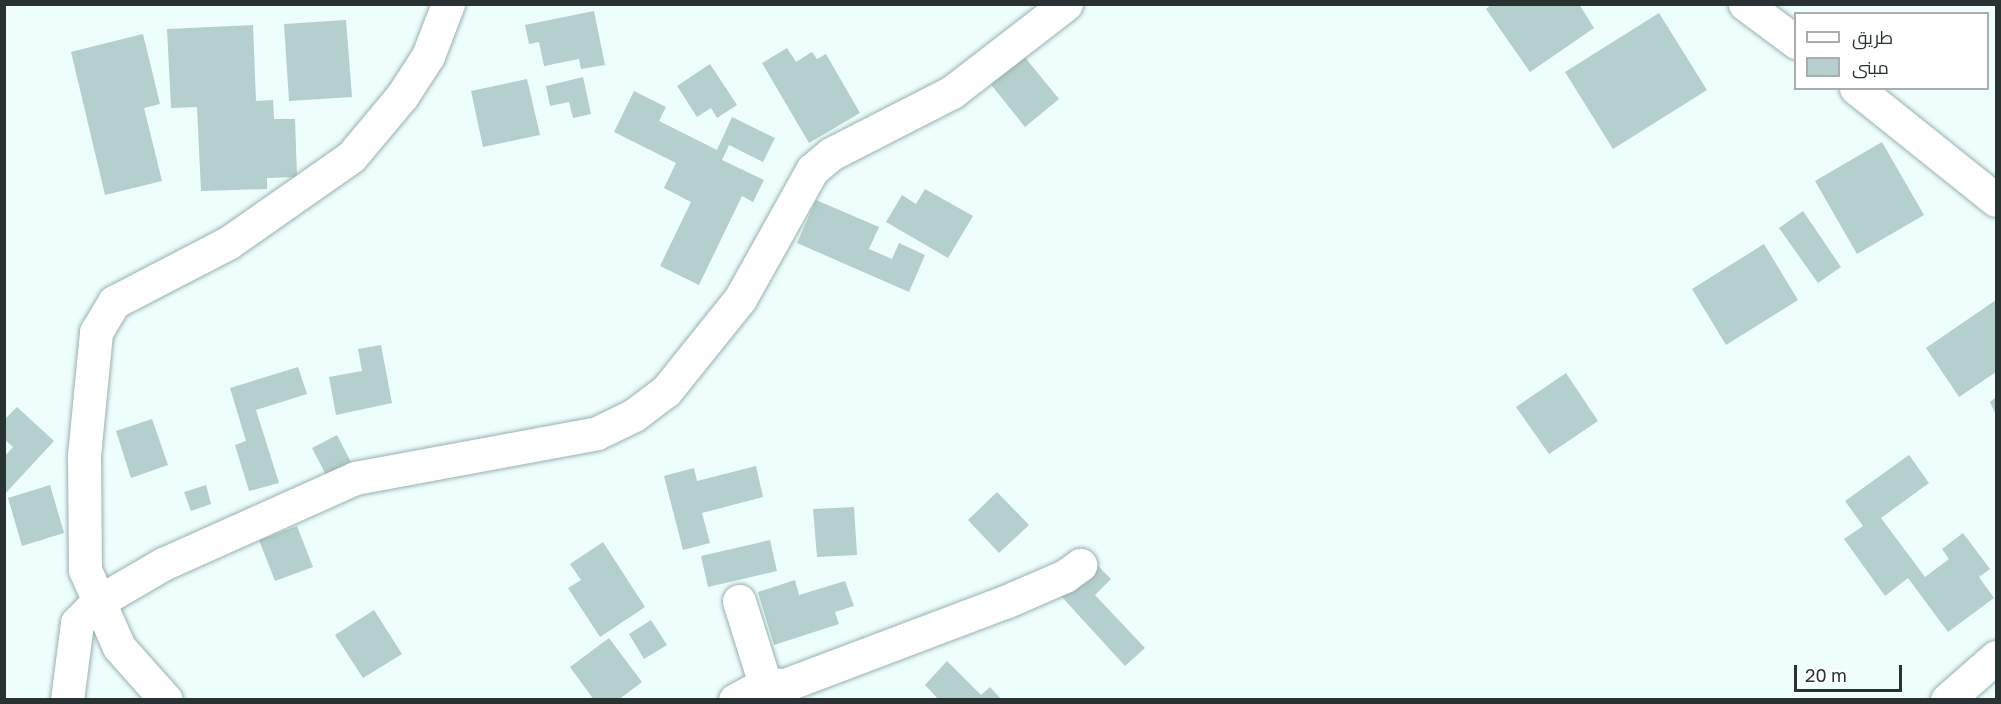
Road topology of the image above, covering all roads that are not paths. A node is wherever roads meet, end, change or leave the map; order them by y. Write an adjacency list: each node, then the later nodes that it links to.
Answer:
1 (448, 4): 9 (street)
2 (1066, 4): 9 (street)
3 (1745, 4): 4 (street)
4 (1794, 41)
5 (1858, 90): 6 (street)
6 (1996, 200)
7 (1080, 565): 11 (street)
8 (739, 601): 11 (street)
9 (96, 603): 12 (street); 13 (street)
10 (1996, 657): 15 (street)
11 (765, 684): 14 (street)
12 (68, 699)
13 (166, 699)
14 (735, 699)
15 (1947, 699)

